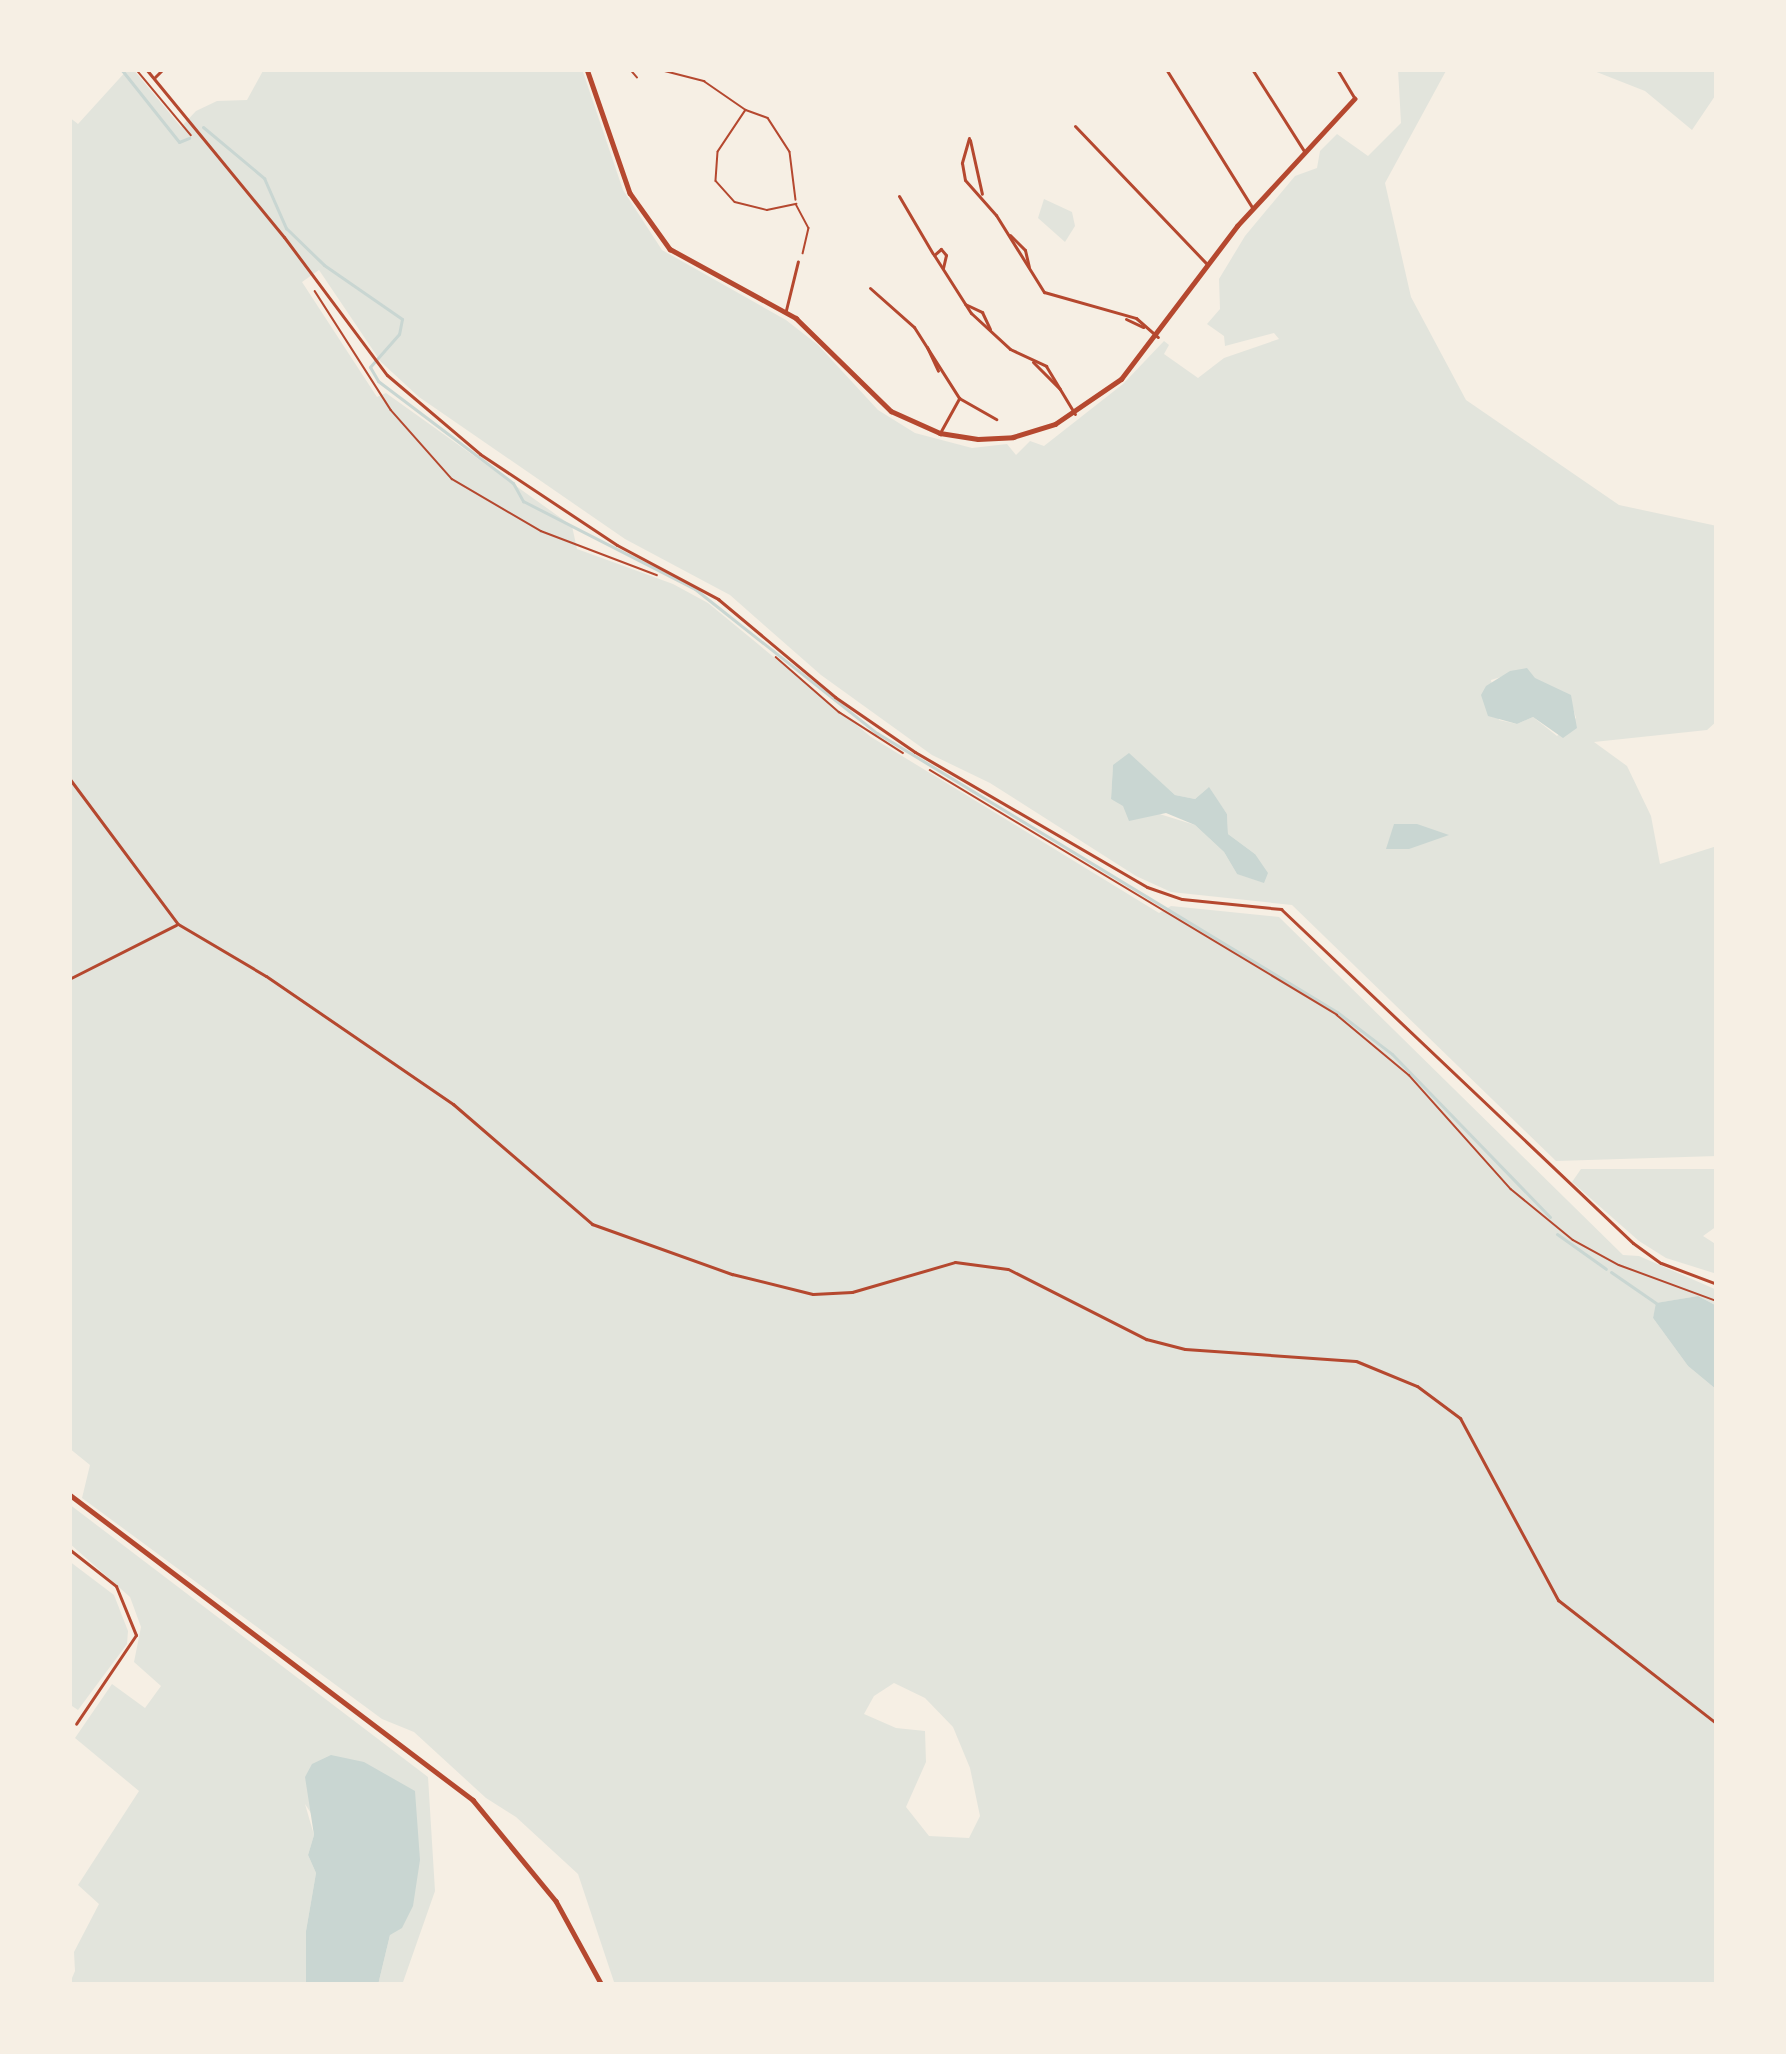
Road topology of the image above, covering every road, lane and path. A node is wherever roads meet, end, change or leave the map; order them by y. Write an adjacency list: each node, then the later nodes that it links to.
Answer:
1 (77, 69): 2 (street)
2 (92, 69)
3 (136, 69): 17 (path)
4 (146, 69): 13 (street)
5 (164, 69): 13 (street)
6 (587, 69): 31 (street)
7 (630, 69): 12 (lane)
8 (657, 69): 15 (path)
9 (1166, 69): 24 (street)
10 (1252, 69): 18 (street)
11 (1337, 69): 14 (street)
12 (637, 77)
13 (154, 78): 44 (street)
14 (1354, 99): 18 (street)
15 (746, 110): 23 (path); 23 (path)
16 (1075, 126): 27 (street)
17 (194, 139)
18 (1305, 152): 24 (street)
19 (975, 172): 20 (street); 20 (street); 22 (street)
20 (964, 176): 22 (street)
21 (899, 196): 25 (street)
22 (984, 199): 32 (street)
23 (796, 204): 26 (path)
24 (1253, 208): 27 (street)
25 (934, 255): 28 (street); 28 (street)
26 (798, 261): 31 (street)
27 (1207, 264): 32 (street)
28 (943, 268): 34 (street)
29 (312, 286): 37 (path)
30 (870, 288): 33 (street)
31 (785, 312): 36 (street)
32 (1158, 337): 34 (street)
33 (959, 398): 35 (street); 36 (street)
34 (1075, 414): 36 (street)
35 (995, 419)
36 (940, 433)
37 (673, 582)
38 (767, 648): 39 (path)
39 (915, 760)
40 (929, 769): 45 (path)
41 (69, 778): 42 (street)
42 (178, 924): 43 (street); 49 (street)
43 (69, 979)
44 (1717, 1284)
45 (1717, 1300)
46 (69, 1494): 50 (street)
47 (69, 1549): 48 (street)
48 (76, 1724)
49 (1717, 1724)
50 (602, 1985)

